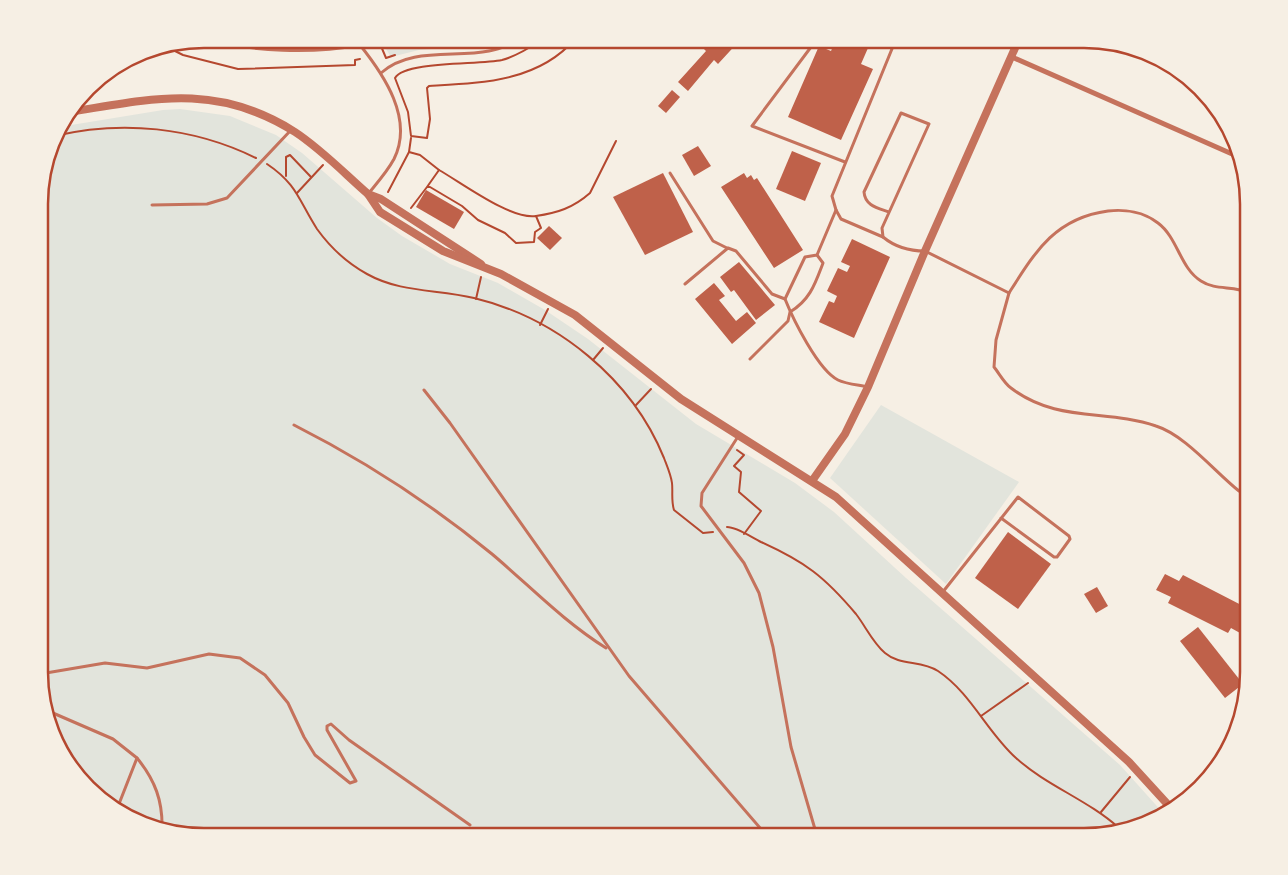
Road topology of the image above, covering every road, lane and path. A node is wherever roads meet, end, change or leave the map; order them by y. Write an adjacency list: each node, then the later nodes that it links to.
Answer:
1 (243, 47): 2 (lane)
2 (318, 47)
3 (362, 47): 13 (lane)
4 (499, 47): 13 (lane)
5 (527, 47): 17 (path)
6 (567, 47): 17 (path)
7 (811, 47): 23 (lane)
8 (893, 47): 23 (lane)
9 (1016, 47): 11 (street)
10 (173, 50): 12 (path)
11 (1012, 57): 20 (street); 39 (street)
12 (360, 59)
13 (381, 73): 30 (lane)
14 (80, 109): 15 (street)
15 (291, 130): 21 (street); 22 (lane)
16 (64, 134): 22 (path)
17 (411, 136): 19 (path)
18 (616, 141): 36 (path)
19 (409, 152): 24 (path); 31 (path)
20 (1232, 154)
21 (328, 159): 27 (path); 30 (street)
22 (262, 161): 26 (path); 32 (lane)
23 (845, 162): 34 (lane)
24 (439, 170): 28 (path); 36 (path)
25 (670, 173): 38 (lane)
26 (285, 177): 27 (path); 29 (path)
27 (311, 177): 29 (path)
28 (427, 187): 33 (path); 36 (path)
29 (297, 193): 45 (path)
30 (368, 194): 58 (street)
31 (396, 197)
32 (152, 205)
33 (411, 208)
34 (836, 210): 37 (lane); 40 (lane)
35 (890, 212): 35 (lane); 37 (lane)
36 (536, 216)
37 (883, 237): 39 (lane)
38 (728, 248): 42 (lane); 46 (lane)
39 (925, 251): 44 (lane); 53 (street)
40 (817, 255): 46 (lane); 48 (lane)
41 (481, 279): 45 (path)
42 (685, 284)
43 (1240, 292): 44 (lane)
44 (1009, 293): 61 (lane)
45 (476, 299): 49 (path)
46 (785, 299): 48 (lane)
47 (548, 309): 49 (path)
48 (790, 312): 51 (lane); 53 (lane)
49 (540, 325): 52 (path)
50 (603, 348): 52 (path)
51 (750, 359)
52 (593, 360): 56 (path)
53 (868, 387): 60 (street)
54 (651, 389): 56 (path)
55 (424, 390): 67 (lane)
56 (635, 406): 64 (path)
57 (294, 425): 67 (lane)
58 (739, 434): 59 (lane); 60 (street)
59 (730, 447): 65 (path); 81 (lane)
60 (812, 481): 66 (street)
61 (1240, 491)
62 (1001, 518): 62 (lane); 66 (lane)
63 (724, 527): 65 (path)
64 (711, 533)
65 (744, 534): 71 (path)
66 (942, 594): 69 (street)
67 (609, 650): 80 (lane)
68 (48, 673): 78 (lane)
69 (1035, 677): 71 (path); 75 (street)
70 (53, 713): 72 (lane)
71 (981, 716): 76 (path)
72 (137, 758): 74 (lane); 77 (lane)
73 (1130, 777): 76 (path)
74 (120, 803)
75 (1167, 804)
76 (1100, 813): 79 (path)
77 (163, 822)
78 (470, 825)
79 (1115, 825)
80 (760, 827)
81 (814, 827)

